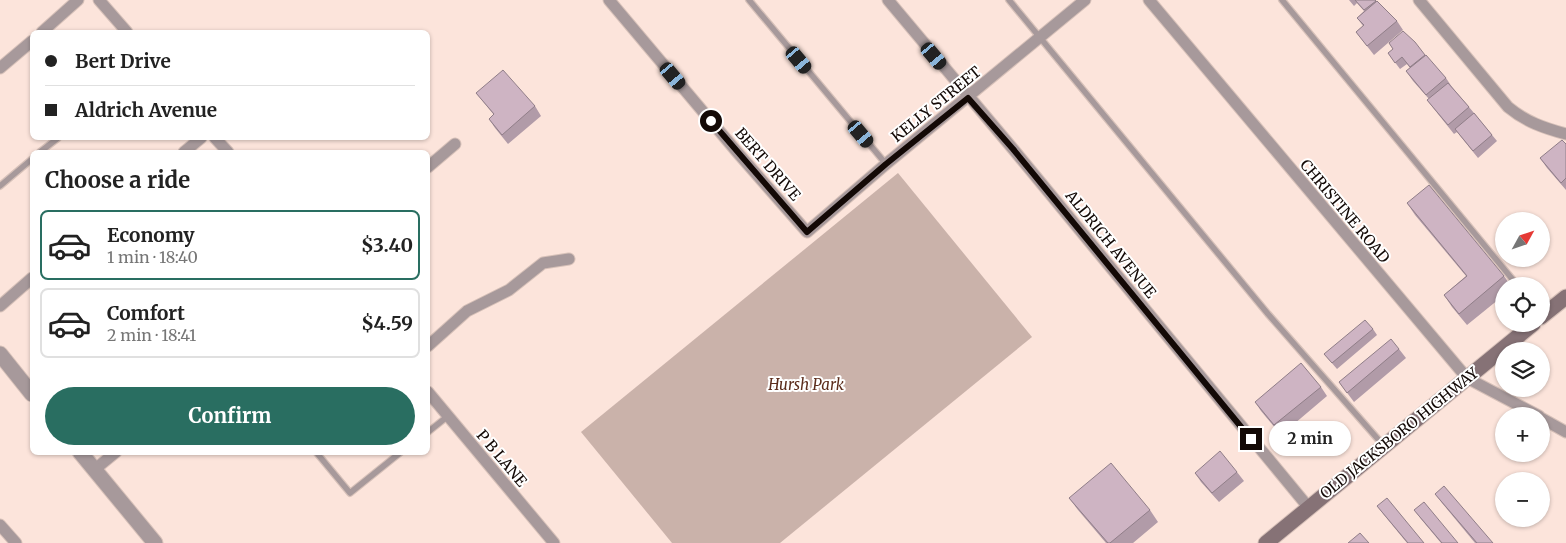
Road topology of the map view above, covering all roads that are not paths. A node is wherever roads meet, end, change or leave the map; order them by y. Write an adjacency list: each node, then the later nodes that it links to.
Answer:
1 (78, 0): 11 (street)
2 (99, 0): 12 (street)
3 (609, 0): 29 (street, BERT DRIVE)
4 (749, 0): 26 (lane)
5 (888, 0): 16 (street, ALDRICH AVENUE)
6 (1010, 0): 13 (lane)
7 (1085, 0): 13 (street, KELLY STREET)
8 (1148, 0): 39 (street, CHRISTINE ROAD)
9 (1282, 0): 31 (lane)
10 (1419, 0): 17 (street)
11 (44, 30)
12 (125, 30)
13 (1041, 37): 16 (street, KELLY STREET); 47 (lane)
14 (30, 43): 15 (street)
15 (0, 68)
16 (968, 98): 26 (street, KELLY STREET); 53 (street, ALDRICH AVENUE)
17 (1566, 134)
18 (55, 140): 22 (lane)
19 (199, 140): 23 (street)
20 (217, 140): 24 (street)
21 (455, 144): 27 (street)
22 (43, 150)
23 (187, 150)
24 (226, 150)
25 (30, 161): 28 (lane)
26 (886, 164): 29 (street, KELLY STREET)
27 (430, 165)
28 (0, 186)
29 (807, 232)
30 (569, 259): 37 (street)
31 (1511, 277)
32 (30, 280): 34 (street)
33 (1566, 297): 35 (main road, OLD JACKSBORO HIGHWAY)
34 (0, 306)
35 (1550, 309)
36 (1522, 332): 39 (main road, OLD JACKSBORO HIGHWAY)
37 (430, 344)
38 (0, 354): 40 (street)
39 (1466, 378): 42 (street, CHRISTINE ROAD); 47 (main road, OLD JACKSBORO HIGHWAY)
40 (30, 392)
41 (430, 394): 43 (street, P B LANE)
42 (1521, 407)
43 (448, 416): 45 (lane); 57 (street, P B LANE)
44 (1550, 423): 46 (street, CHRISTINE ROAD)
45 (430, 430)
46 (1566, 432)
47 (1384, 446): 53 (main road, OLD JACKSBORO HIGHWAY)
48 (82, 455): 52 (street)
49 (112, 455): 52 (street)
50 (318, 455): 51 (lane)
51 (397, 455)
52 (94, 470): 56 (street)
53 (1309, 508): 58 (main road, OLD JACKSBORO HIGHWAY)
54 (0, 525): 55 (street)
55 (16, 543)
56 (155, 543)
57 (554, 543)
58 (1266, 543)

